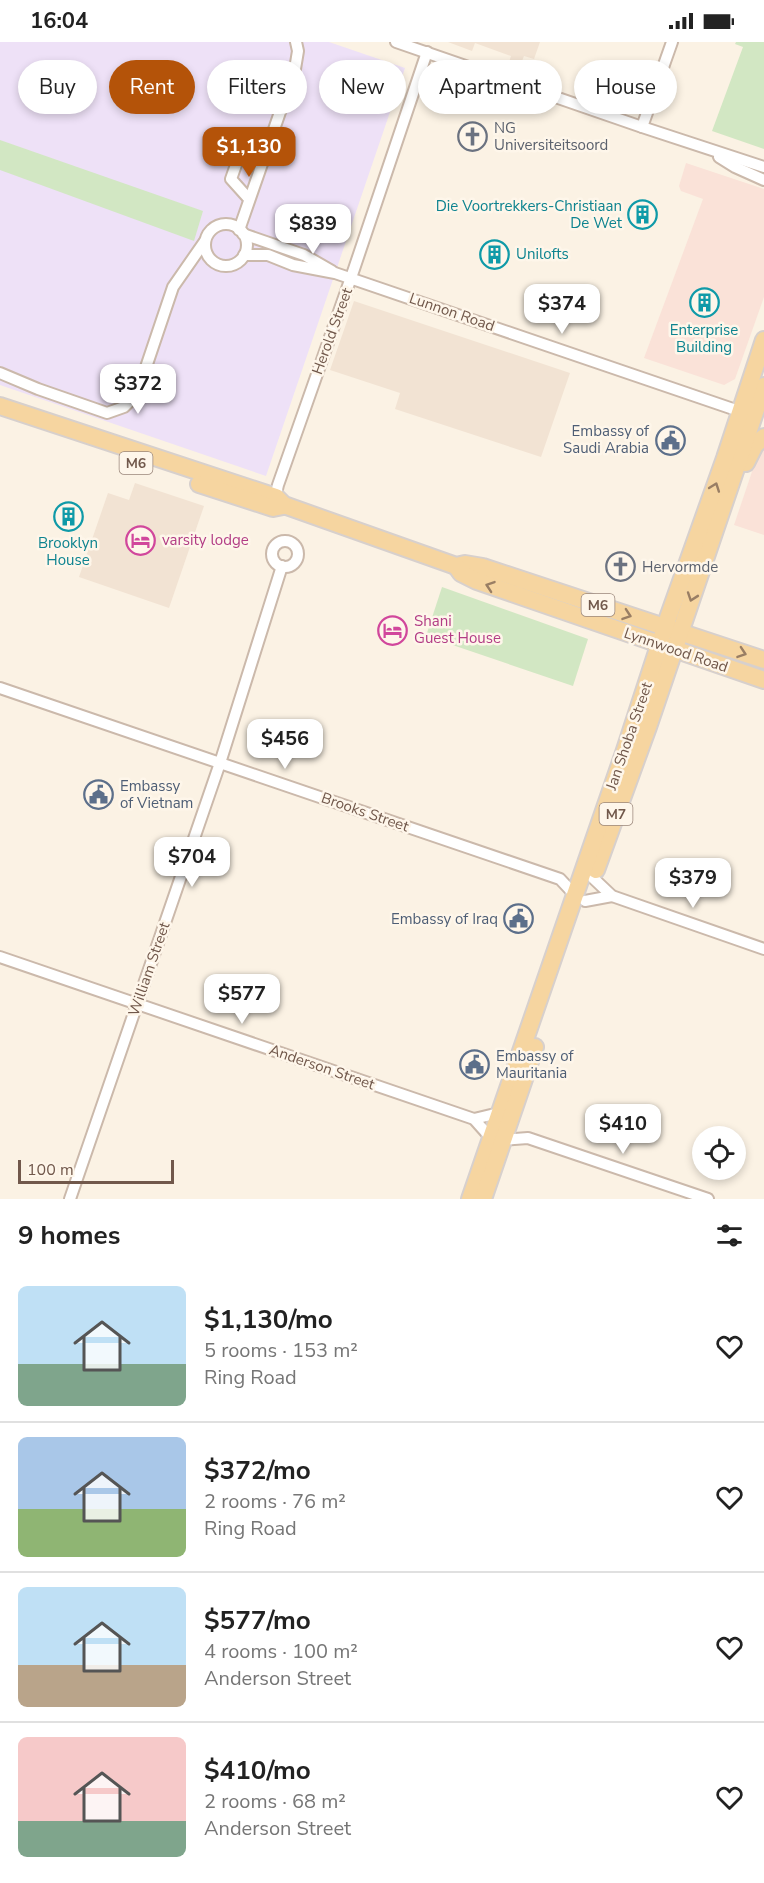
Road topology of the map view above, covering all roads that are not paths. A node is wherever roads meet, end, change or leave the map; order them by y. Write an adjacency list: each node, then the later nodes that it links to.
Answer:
1 (296, 42): 10 (street)
2 (396, 42): 4 (street)
3 (672, 42): 5 (street)
4 (427, 52): 5 (street); 17 (street, Herold Street)
5 (642, 127): 6 (street)
6 (709, 150): 8 (street); 9 (street)
7 (245, 155): 10 (street)
8 (764, 167)
9 (764, 180)
10 (249, 199): 11 (street)
11 (241, 232): 12 (street); 13 (street); 16 (street, Lunnon Road)
12 (205, 242): 14 (street); 15 (street)
13 (244, 255): 14 (street); 16 (street, Lunnon Road)
14 (216, 263): 15 (street)
15 (189, 267): 19 (street)
16 (334, 273): 17 (street, Lunnon Road)
17 (351, 278): 24 (street, Lunnon Road); 27 (street, Herold Street)
18 (764, 340): 24 (main road, Jan Shoba Street / M7)
19 (0, 373)
20 (764, 373): 24 (main road)
21 (764, 386): 24 (main road, Jan Shoba Street / M7)
22 (0, 406): 27 (main road, Lynnwood Road / M6)
23 (0, 416): 27 (main road, Lynnwood Road / M6)
24 (752, 416): 26 (main road, Jan Shoba Street / M7); 30 (main road, Jan Shoba Street / M7, one-way to 24)
25 (764, 437): 26 (main road)
26 (731, 483): 30 (main road, Jan Shoba Street / M7, one-way to 30)
27 (277, 504): 29 (main road, Lynnwood Road / M6)
28 (282, 566): 35 (street, William Street)
29 (456, 566): 30 (main road, Lynnwood Road / M6, one-way to 30); 31 (main road, Lynnwood Road / M6, one-way to 29)
30 (673, 629): 31 (main road, Jan Shoba Street / M7); 32 (main road, Lynnwood Road / M6, one-way to 32)
31 (667, 647): 33 (main road, Lynnwood Road / M6); 36 (main road, Jan Shoba Street / M7)
32 (764, 660)
33 (764, 680)
34 (0, 688): 35 (street, Brooks Street)
35 (220, 763): 37 (street, Brooks Street); 42 (street, William Street)
36 (588, 875): 37 (street); 38 (street); 39 (main road, Jan Shoba Street / M7)
37 (560, 879): 39 (street, Brooks Street)
38 (612, 896): 39 (street); 40 (street)
39 (580, 898): 43 (main road, Jan Shoba Street / M7)
40 (764, 949)
41 (0, 957): 42 (street, Anderson Street)
42 (137, 1004): 44 (street, Anderson Street); 47 (street, William Street)
43 (504, 1117): 44 (street); 45 (main road, Jan Shoba Street / M7); 46 (street)
44 (474, 1119): 45 (street, Anderson Street)
45 (496, 1138): 46 (street); 48 (main road, Jan Shoba Street / M7); 49 (main road, Jan Shoba Street / M7)
46 (528, 1138): 50 (street)
47 (70, 1199)
48 (470, 1199)
49 (483, 1199)
50 (708, 1199)

